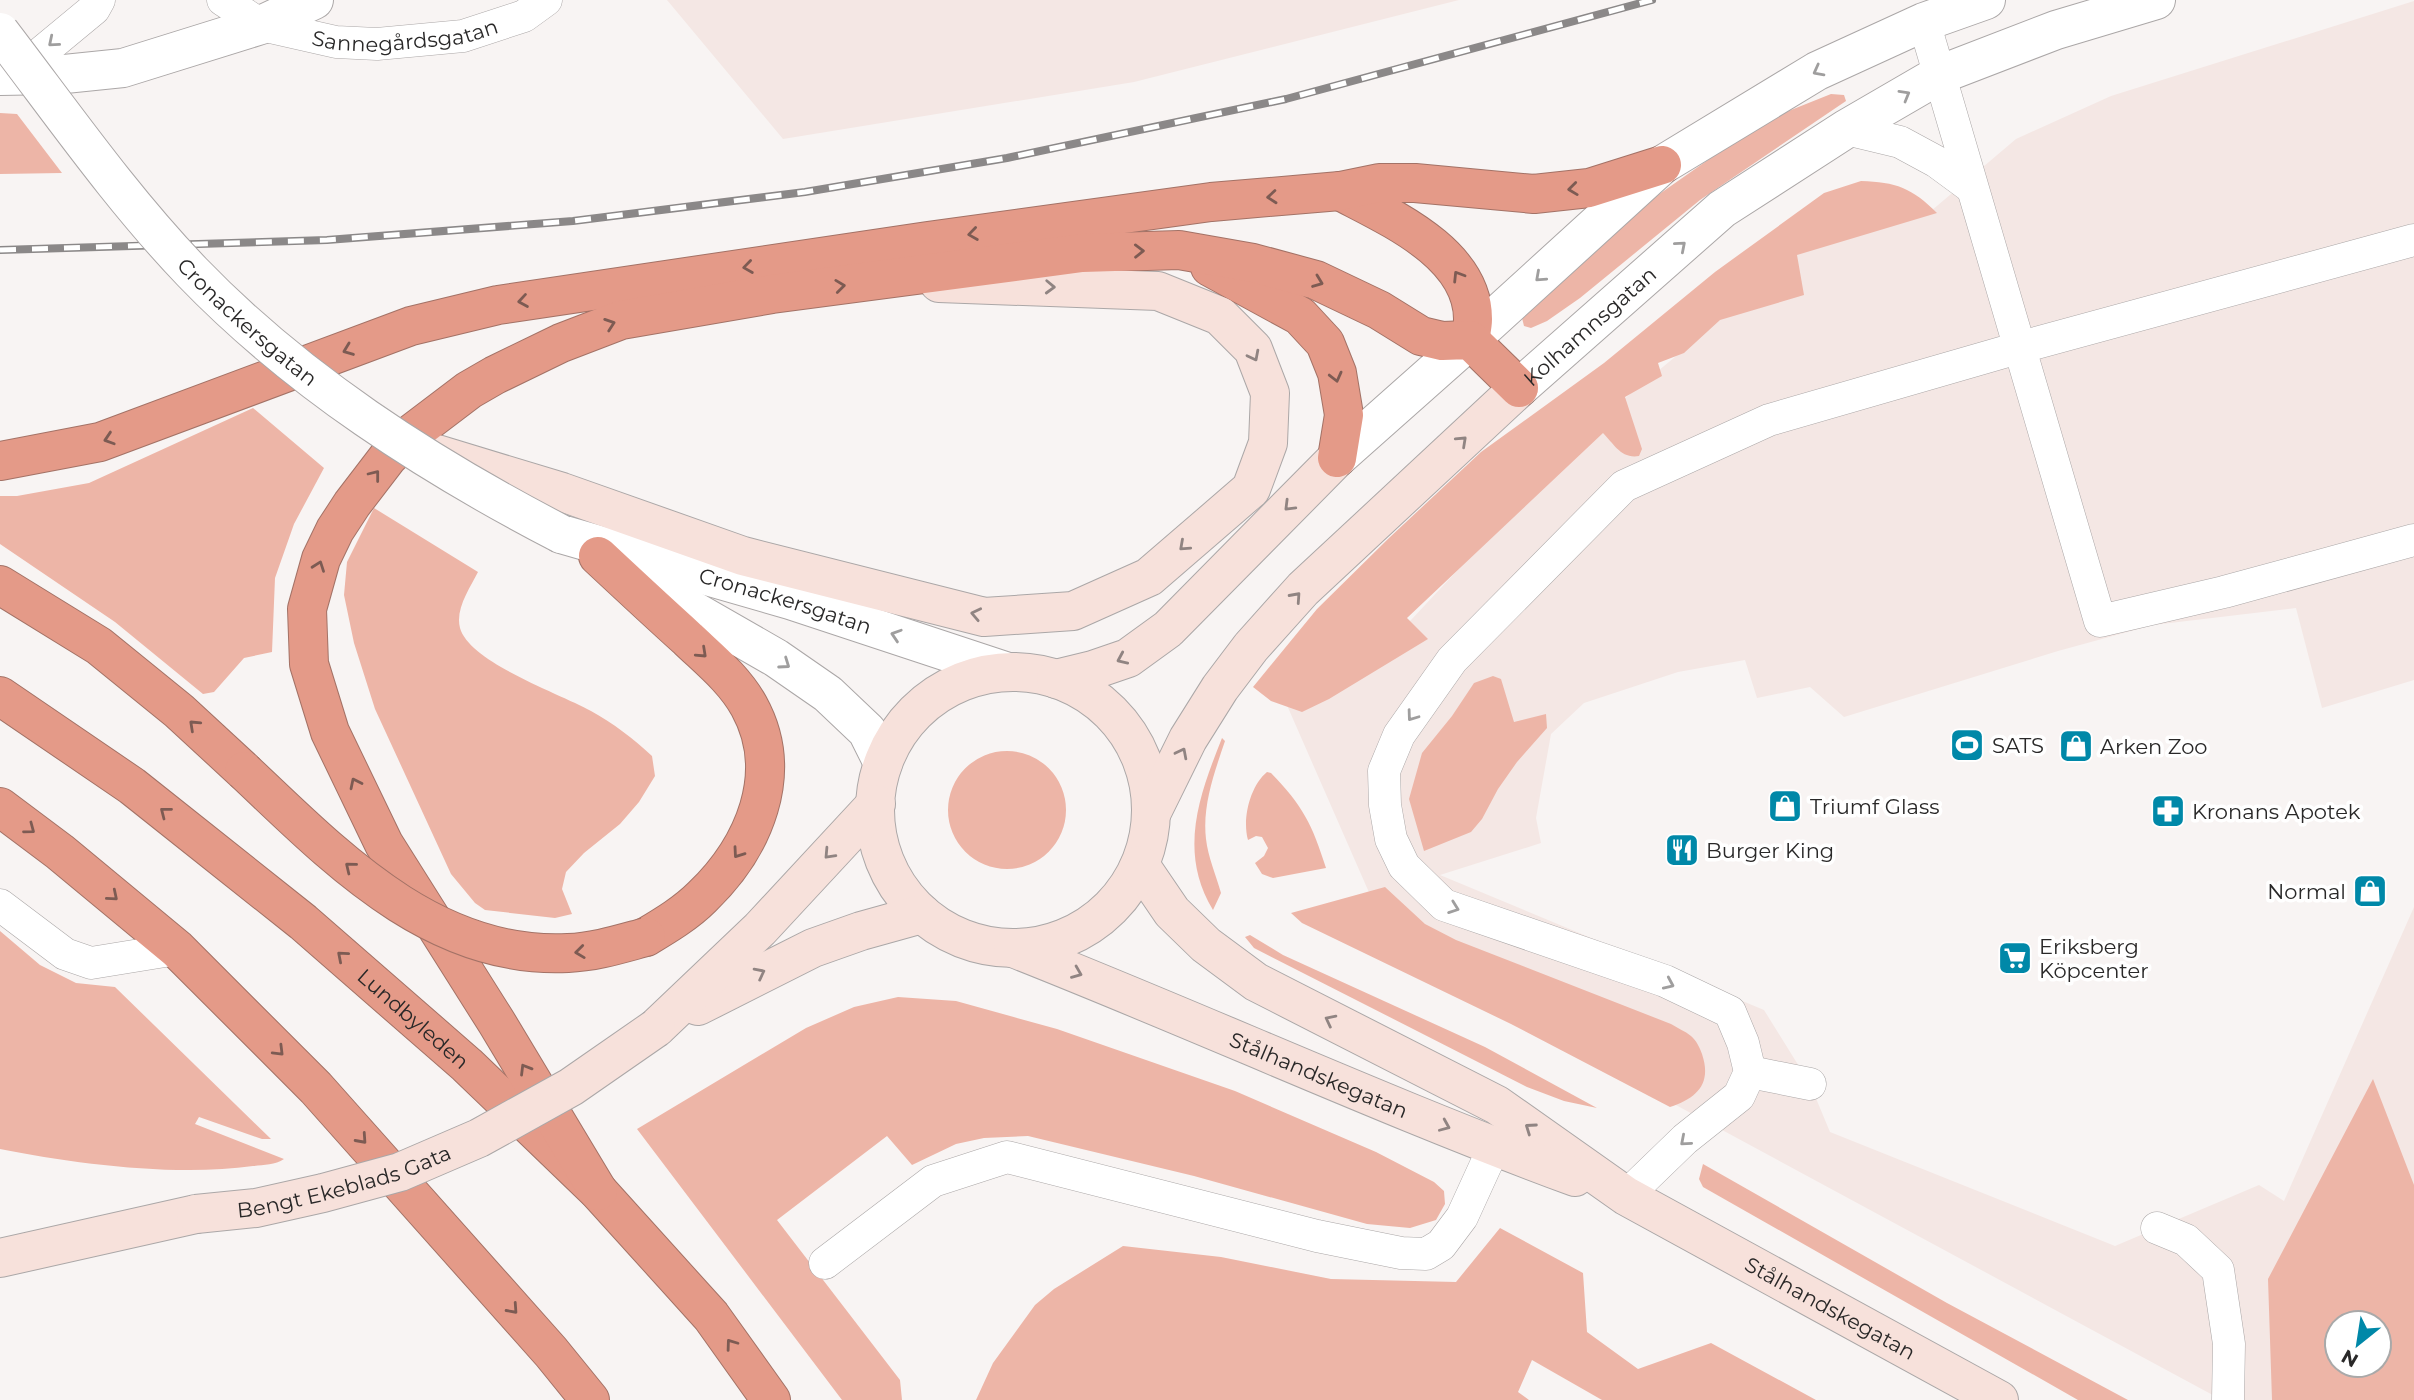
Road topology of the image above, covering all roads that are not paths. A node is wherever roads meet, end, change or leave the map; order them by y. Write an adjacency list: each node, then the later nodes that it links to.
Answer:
1 (99, 0): 11 (lane, one-way to 11)
2 (223, 0): 8 (lane)
3 (314, 0): 8 (street, Sannegårdsgatan)
4 (546, 0): 8 (lane, Sannegårdsgatan)
5 (1986, 0): 7 (street)
6 (2155, 0): 10 (street, Kolhamnsgatan)
7 (1924, 22): 10 (lane); 13 (street, one-way to 13)
8 (261, 25): 11 (street, Sannegårdsgatan)
9 (0, 32): 22 (street, Cronackersgatan, bridge)
10 (1939, 75): 12 (street, Kolhamnsgatan, one-way to 10); 14 (lane)
11 (6, 76)
12 (1846, 129): 14 (lane); 21 (street, Kolhamnsgatan, one-way to 12)
13 (1662, 165): 15 (highway, one-way to 15); 19 (street, one-way to 19)
14 (1971, 187): 20 (lane)
15 (1340, 191): 19 (highway, one-way to 15); 24 (highway, one-way to 24)
16 (2414, 240): 20 (lane)
17 (1179, 250): 18 (highway, one-way to 17); 19 (highway, one-way to 19); 23 (highway, one-way to 23)
18 (884, 280): 22 (street, one-way to 22); 45 (highway, one-way to 18)
19 (1470, 341): 21 (highway); 23 (street)
20 (2018, 348): 26 (lane); 42 (lane, one-way to 42)
21 (1519, 388): 35 (street, Kolhamnsgatan, one-way to 21)
22 (412, 448): 25 (street, Cronackersgatan, bridge)
23 (1337, 458): 30 (street, one-way to 30)
24 (0, 461)
25 (561, 534): 27 (street, Cronackersgatan); 29 (street, Cronackersgatan, one-way to 25)
26 (2414, 540)
27 (598, 556): 28 (highway, one-way to 28, bridge); 32 (street, Cronackersgatan, one-way to 32)
28 (0, 585)
29 (1008, 672): 30 (street); 32 (street)
30 (1056, 679): 35 (street)
31 (0, 696): 45 (highway, Lundbyleden, one-way to 31)
32 (883, 764): 33 (street)
33 (876, 804): 38 (street); 41 (street, Bengt Ekeblads Gata, one-way to 41)
34 (0, 807): 40 (highway, one-way to 40)
35 (1151, 814): 36 (street)
36 (1140, 865): 39 (street); 46 (street, Stålhandskegatan, one-way to 36)
37 (0, 905): 40 (lane)
38 (922, 914): 39 (street); 41 (street, Bengt Ekeblads Gata, one-way to 38)
39 (1013, 948): 44 (street, Stålhandskegatan, one-way to 44)
40 (177, 949): 50 (highway, one-way to 50)
41 (656, 1028): 48 (street, Bengt Ekeblads Gata, bridge)
42 (1750, 1072): 43 (lane); 46 (lane, one-way to 46)
43 (1810, 1084)
44 (1494, 1147): 46 (street, Stålhandskegatan); 49 (lane)
45 (597, 1191): 51 (highway, Lundbyleden, one-way to 45)
46 (1626, 1196): 52 (street, Stålhandskegatan)
47 (2157, 1228): 53 (lane)
48 (0, 1258)
49 (825, 1263)
50 (590, 1400)
51 (771, 1400)
52 (1999, 1400)
53 (2228, 1400)

